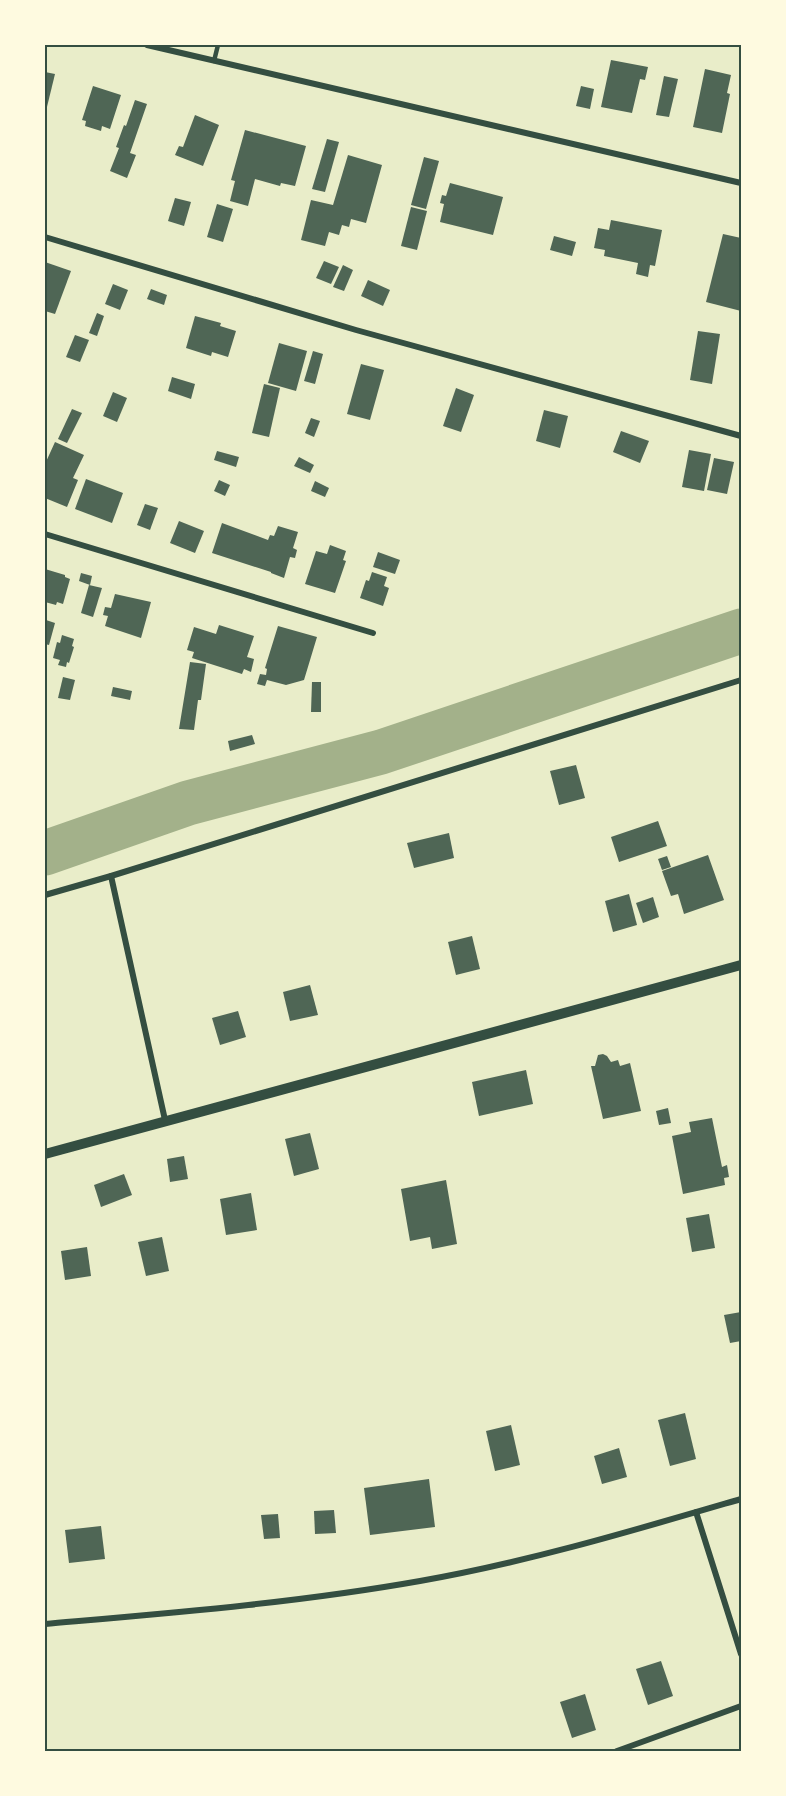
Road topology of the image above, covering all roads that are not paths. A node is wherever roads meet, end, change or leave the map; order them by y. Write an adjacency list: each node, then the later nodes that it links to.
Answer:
1 (147, 45): 3 (street)
2 (218, 45): 3 (lane)
3 (214, 61): 4 (street)
4 (741, 183)
5 (45, 237): 6 (street)
6 (741, 436)
7 (45, 534): 8 (street)
8 (372, 633)
9 (741, 680): 10 (street)
10 (111, 876): 11 (street); 13 (street)
11 (45, 895)
12 (741, 965): 13 (street)
13 (165, 1120): 14 (street)
14 (45, 1154)
15 (741, 1500): 16 (street)
16 (696, 1512): 17 (street); 18 (street)
17 (45, 1624)
18 (741, 1654)
19 (741, 1706): 20 (street)
20 (617, 1751)

